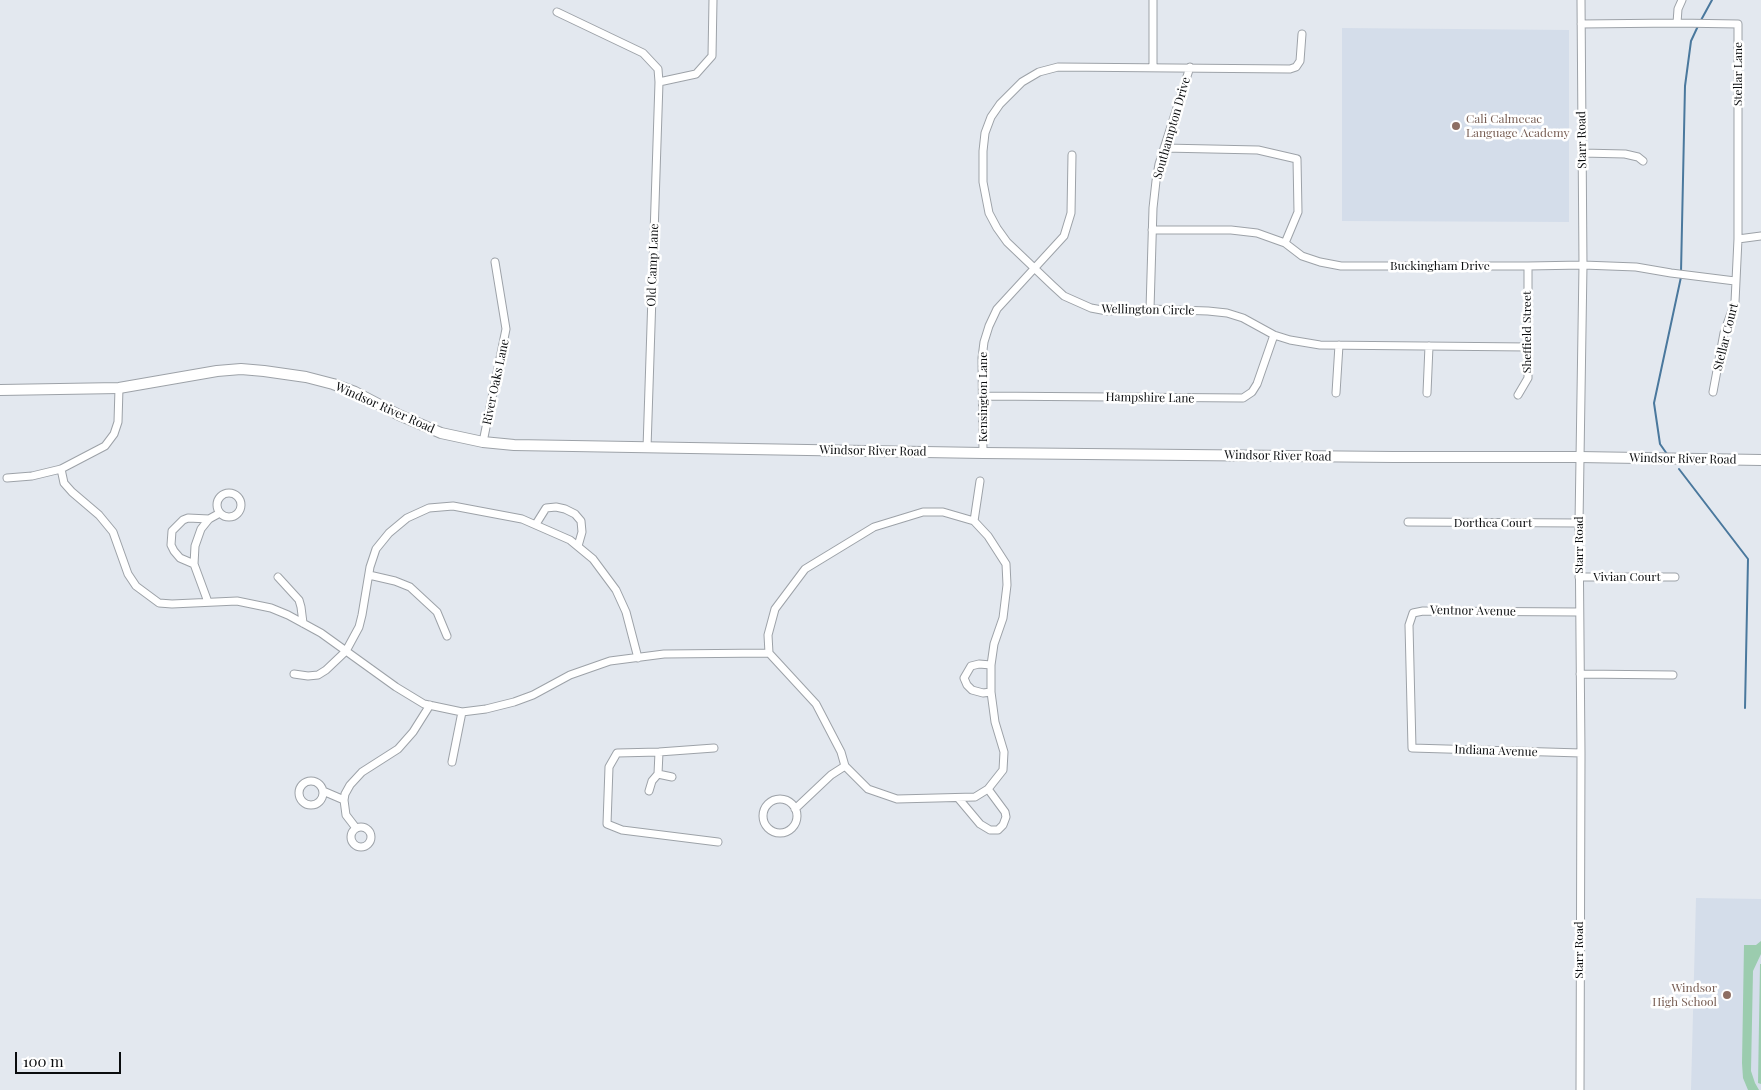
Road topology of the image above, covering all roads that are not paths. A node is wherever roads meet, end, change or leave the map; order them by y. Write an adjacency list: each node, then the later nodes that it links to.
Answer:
1 (713, 0): 11 (street)
2 (1153, 0): 9 (street)
3 (1580, 0): 7 (street, Starr Road)
4 (1682, 0): 6 (street)
5 (557, 12): 11 (street, Old Camp Lane)
6 (1676, 23): 7 (street, Stellar Lane); 18 (street, Stellar Lane)
7 (1581, 24): 13 (street, Starr Road)
8 (1302, 34): 10 (street, Wellington Circle)
9 (1153, 67): 10 (street, Wellington Circle); 23 (street, Wellington Circle)
10 (1190, 67): 12 (street, Southampton Drive)
11 (659, 82): 38 (street, Old Camp Lane)
12 (1164, 148): 16 (street, Southampton Drive); 19 (street)
13 (1582, 153): 15 (street); 21 (street, Starr Road)
14 (1072, 155): 23 (street, Kensington Lane)
15 (1643, 161)
16 (1152, 230): 19 (street, Buckingham Drive); 25 (street, Southampton Drive)
17 (1761, 236): 18 (street)
18 (1738, 239): 24 (street, Stellar Lane)
19 (1285, 243): 22 (street, Buckingham Drive)
20 (495, 262): 37 (street, River Oaks Lane)
21 (1583, 265): 22 (street, Buckingham Drive); 24 (street, Buckingham Drive); 40 (street, Starr Road)
22 (1528, 266): 29 (street, Sheffield Street)
23 (1035, 270): 25 (street, Wellington Circle); 36 (street, Kensington Lane)
24 (1735, 281): 32 (street, Stellar Court)
25 (1150, 309): 26 (street, Wellington Circle)
26 (1274, 334): 27 (street, Wellington Circle); 36 (street, Hampshire Lane)
27 (1339, 345): 28 (street, Wellington Circle); 33 (street)
28 (1429, 346): 29 (street, Wellington Circle); 34 (street)
29 (1528, 347): 35 (street, Sheffield Street)
30 (119, 388): 31 (main road, Windsor River Road); 37 (main road, Windsor River Road); 42 (street)
31 (0, 390)
32 (1713, 392)
33 (1336, 393)
34 (1427, 394)
35 (1518, 395)
36 (983, 396): 39 (street, Kensington Lane)
37 (483, 442): 38 (main road, Windsor River Road)
38 (648, 448): 39 (main road, Windsor River Road)
39 (983, 454): 40 (main road, Windsor River Road)
40 (1579, 457): 41 (main road, Windsor River Road); 49 (street, Starr Road)
41 (1761, 460)
42 (61, 469): 43 (street); 57 (street)
43 (7, 478)
44 (980, 481): 47 (street)
45 (220, 513): 46 (street)
46 (209, 519): 52 (street); 52 (street)
47 (974, 521): 62 (street); 64 (street)
48 (1408, 522): 49 (street, Dorthea Court)
49 (1579, 523): 55 (street, Starr Road)
50 (536, 524): 51 (street); 51 (street); 53 (street)
51 (578, 546): 63 (street)
52 (194, 564): 57 (street)
53 (369, 575): 60 (street); 61 (street)
54 (278, 577): 59 (street)
55 (1579, 577): 56 (street, Vivian Court); 58 (street, Starr Road)
56 (1675, 577)
57 (208, 602): 59 (street)
58 (1579, 612): 66 (street, Starr Road); 72 (street, Ventnor Avenue)
59 (303, 623): 61 (street)
60 (446, 636)
61 (346, 651): 65 (street); 69 (street)
62 (769, 653): 63 (street); 76 (street)
63 (638, 658): 70 (street)
64 (991, 665): 68 (street); 68 (street)
65 (294, 674)
66 (1580, 674): 67 (street); 74 (street, Starr Road)
67 (1673, 675)
68 (991, 692): 79 (street)
69 (430, 705): 70 (street); 83 (street)
70 (462, 712): 75 (street)
71 (714, 748): 73 (street)
72 (1412, 748): 74 (street, Indiana Avenue)
73 (659, 752): 77 (street); 86 (street)
74 (1581, 753): 87 (street, Starr Road)
75 (452, 762)
76 (845, 766): 82 (street); 84 (street)
77 (658, 774): 78 (street); 81 (street)
78 (672, 777)
79 (988, 788): 82 (street); 82 (street)
80 (323, 791): 83 (street)
81 (649, 792)
82 (959, 799)
83 (344, 800): 85 (street)
84 (795, 810): 84 (street)
85 (356, 828)
86 (718, 842)
87 (1580, 1090)

